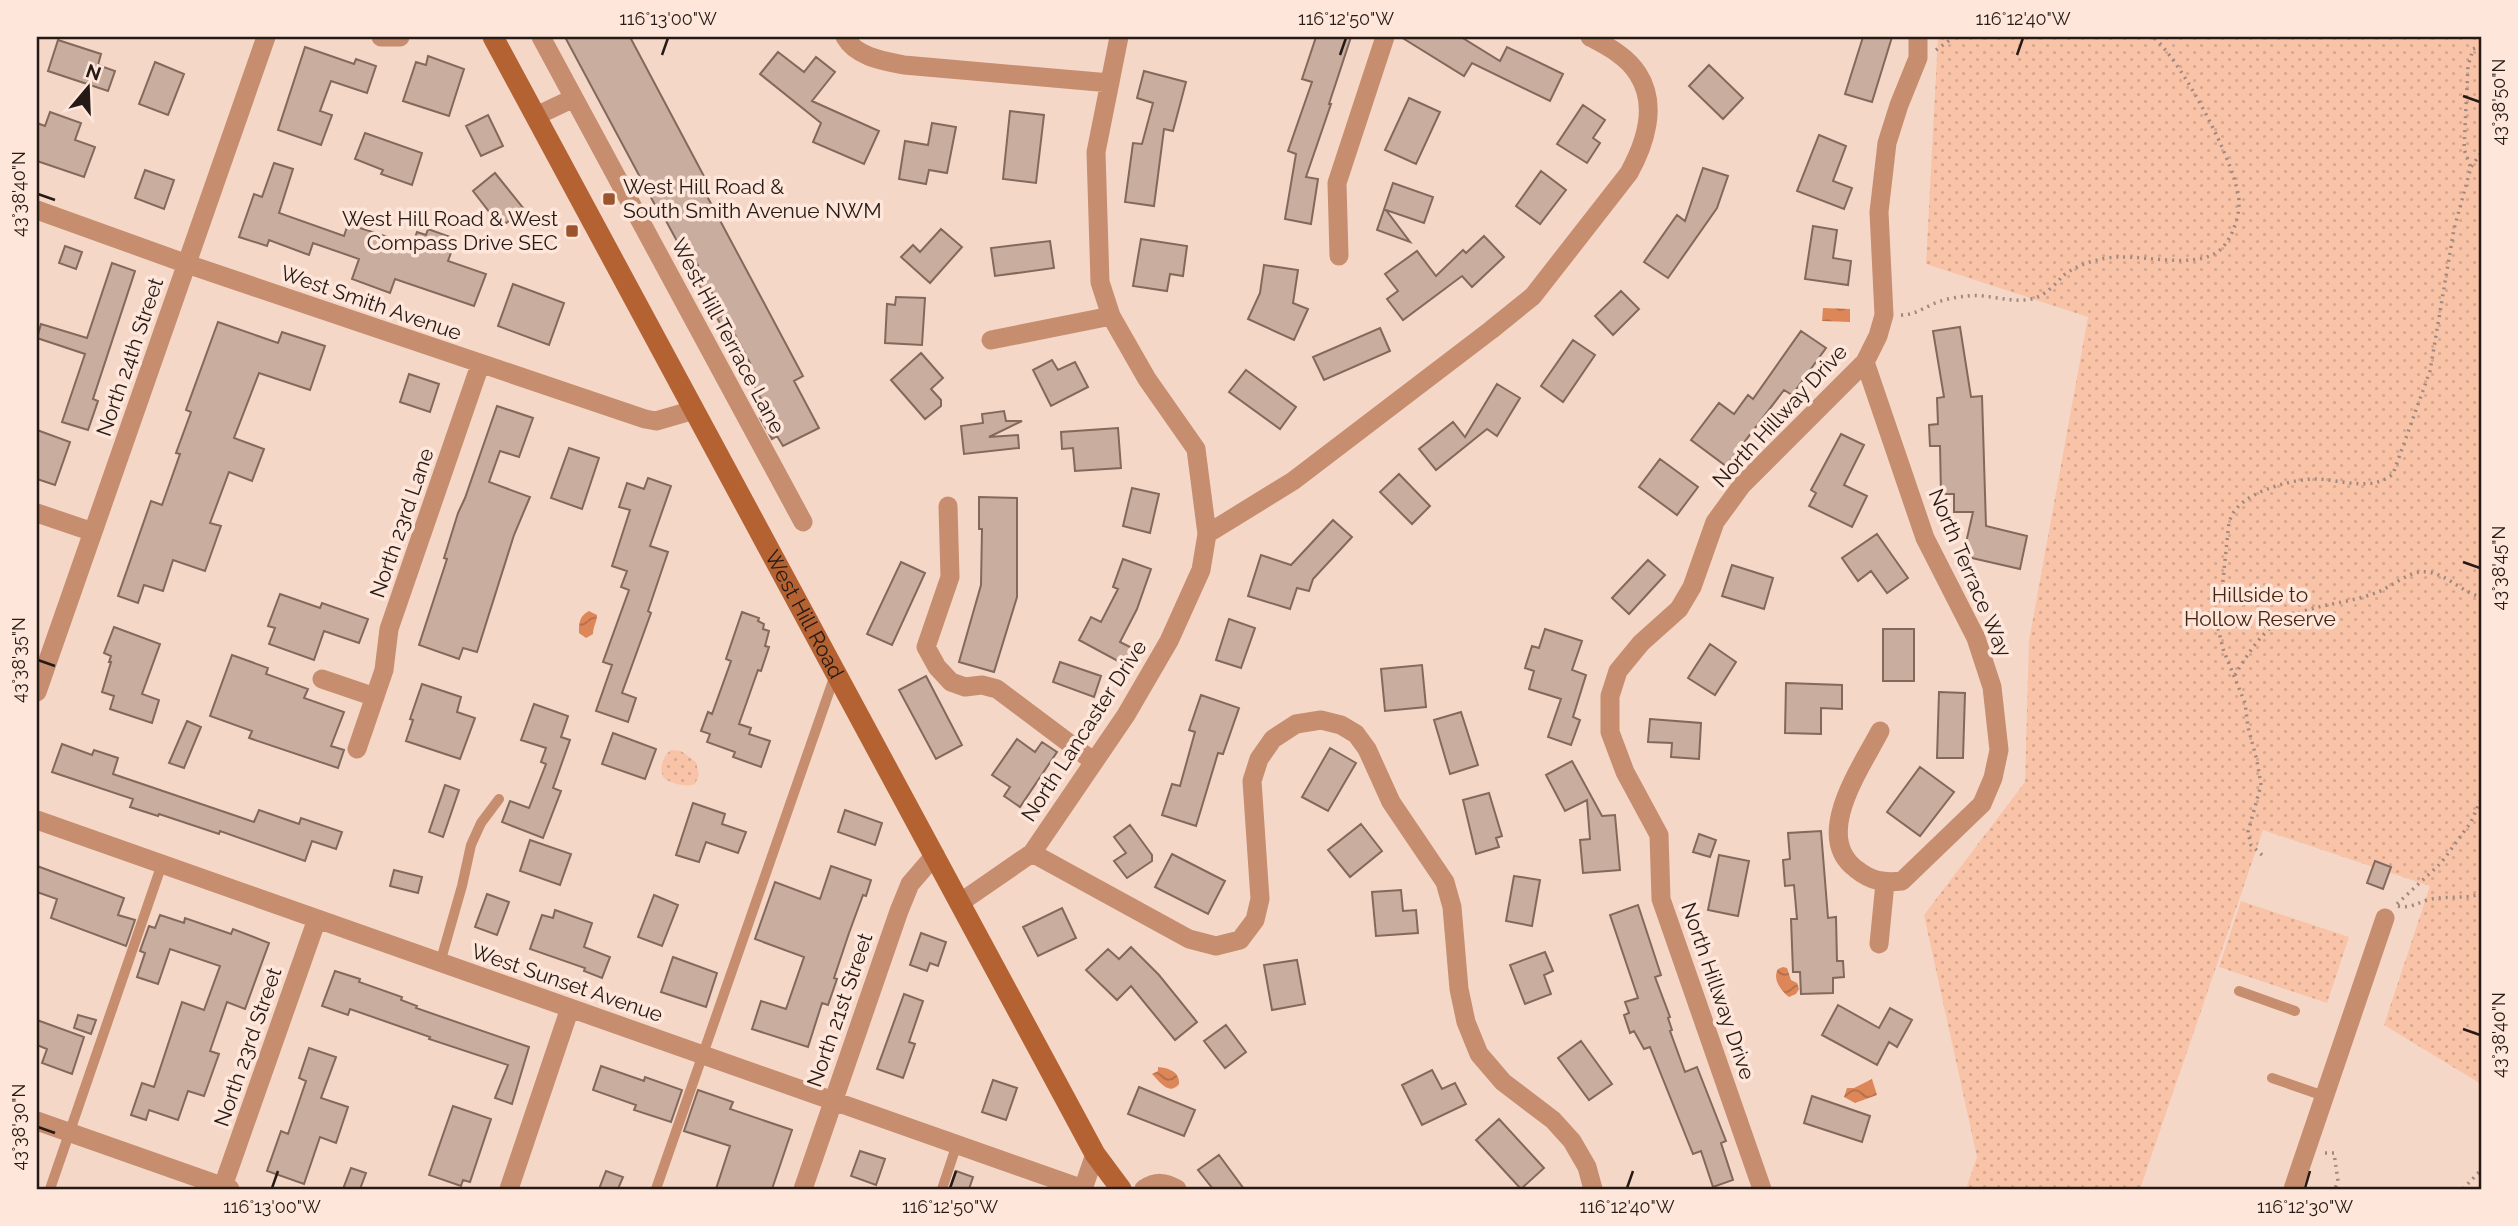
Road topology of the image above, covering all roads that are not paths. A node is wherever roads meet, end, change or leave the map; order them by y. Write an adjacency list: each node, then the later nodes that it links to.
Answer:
1 (266, 37): 16 (street, North 24th Street)
2 (381, 37): 3 (street)
3 (400, 37)
4 (493, 37): 13 (street, West Hill Road)
5 (541, 37): 12 (street, West Hill Terrace Lane)
6 (845, 37): 11 (street)
7 (1119, 37): 11 (street, North Lancaster Drive)
8 (1385, 37): 15 (street)
9 (1590, 37): 26 (street)
10 (1918, 37): 19 (street, North Hillway Drive)
11 (1110, 83): 17 (street, North Lancaster Drive)
12 (574, 97): 13 (street); 24 (street, West Hill Terrace Lane)
13 (536, 116): 21 (street, West Hill Road)
14 (37, 210): 16 (street, West Smith Avenue)
15 (1339, 256)
16 (187, 264): 20 (street, West Smith Avenue); 25 (street, North 24th Street)
17 (1111, 316): 18 (street); 26 (street, North Lancaster Drive)
18 (991, 340)
19 (1865, 362): 39 (street, North Terrace Way); 67 (street, North Hillway Drive)
20 (480, 365): 21 (street, West Smith Avenue); 30 (street, North 23rd Lane)
21 (694, 410): 27 (street, West Hill Road)
22 (948, 506): 33 (street)
23 (37, 513): 25 (street)
24 (803, 522)
25 (93, 532): 29 (street, North 24th Street)
26 (1207, 534): 33 (street, North Lancaster Drive)
27 (836, 671): 37 (street, West Hill Road); 48 (lane)
28 (322, 679): 30 (street)
29 (37, 692)
30 (375, 697): 32 (street, North 23rd Lane)
31 (1880, 731): 39 (street)
32 (357, 749)
33 (1093, 761): 36 (street, North Lancaster Drive)
34 (499, 799): 44 (lane)
35 (37, 820): 38 (street, West Sunset Avenue)
36 (1032, 853): 40 (street, North Lancaster Drive); 66 (street)
37 (936, 855): 40 (street, West Hill Road); 51 (street, North 21st Street)
38 (162, 864): 42 (street, West Sunset Avenue); 53 (lane)
39 (1885, 883): 43 (street)
40 (961, 902): 55 (street, West Hill Road)
41 (2390, 910): 50 (street)
42 (317, 919): 44 (street, West Sunset Avenue); 56 (street, North 23rd Street)
43 (1879, 944)
44 (440, 962): 46 (street, West Sunset Avenue)
45 (2239, 991): 47 (lane)
46 (570, 1008): 48 (street, West Sunset Avenue); 58 (street)
47 (2295, 1011)
48 (703, 1055): 51 (street, West Sunset Avenue); 59 (lane)
49 (2272, 1078): 50 (lane)
50 (2324, 1096): 68 (street)
51 (832, 1100): 54 (street, West Sunset Avenue); 60 (street, North 21st Street)
52 (37, 1121): 53 (street)
53 (70, 1133): 56 (street); 57 (lane)
54 (957, 1144): 61 (lane); 62 (street, West Sunset Avenue)
55 (1095, 1154): 62 (street); 63 (street, West Hill Road)
56 (225, 1188)
57 (50, 1189)
58 (509, 1189)
59 (656, 1189)
60 (803, 1189)
61 (942, 1189)
62 (1083, 1189)
63 (1121, 1189)
64 (1144, 1189): 65 (street)
65 (1177, 1189)
66 (1593, 1189)
67 (1762, 1189)
68 (2293, 1189)

